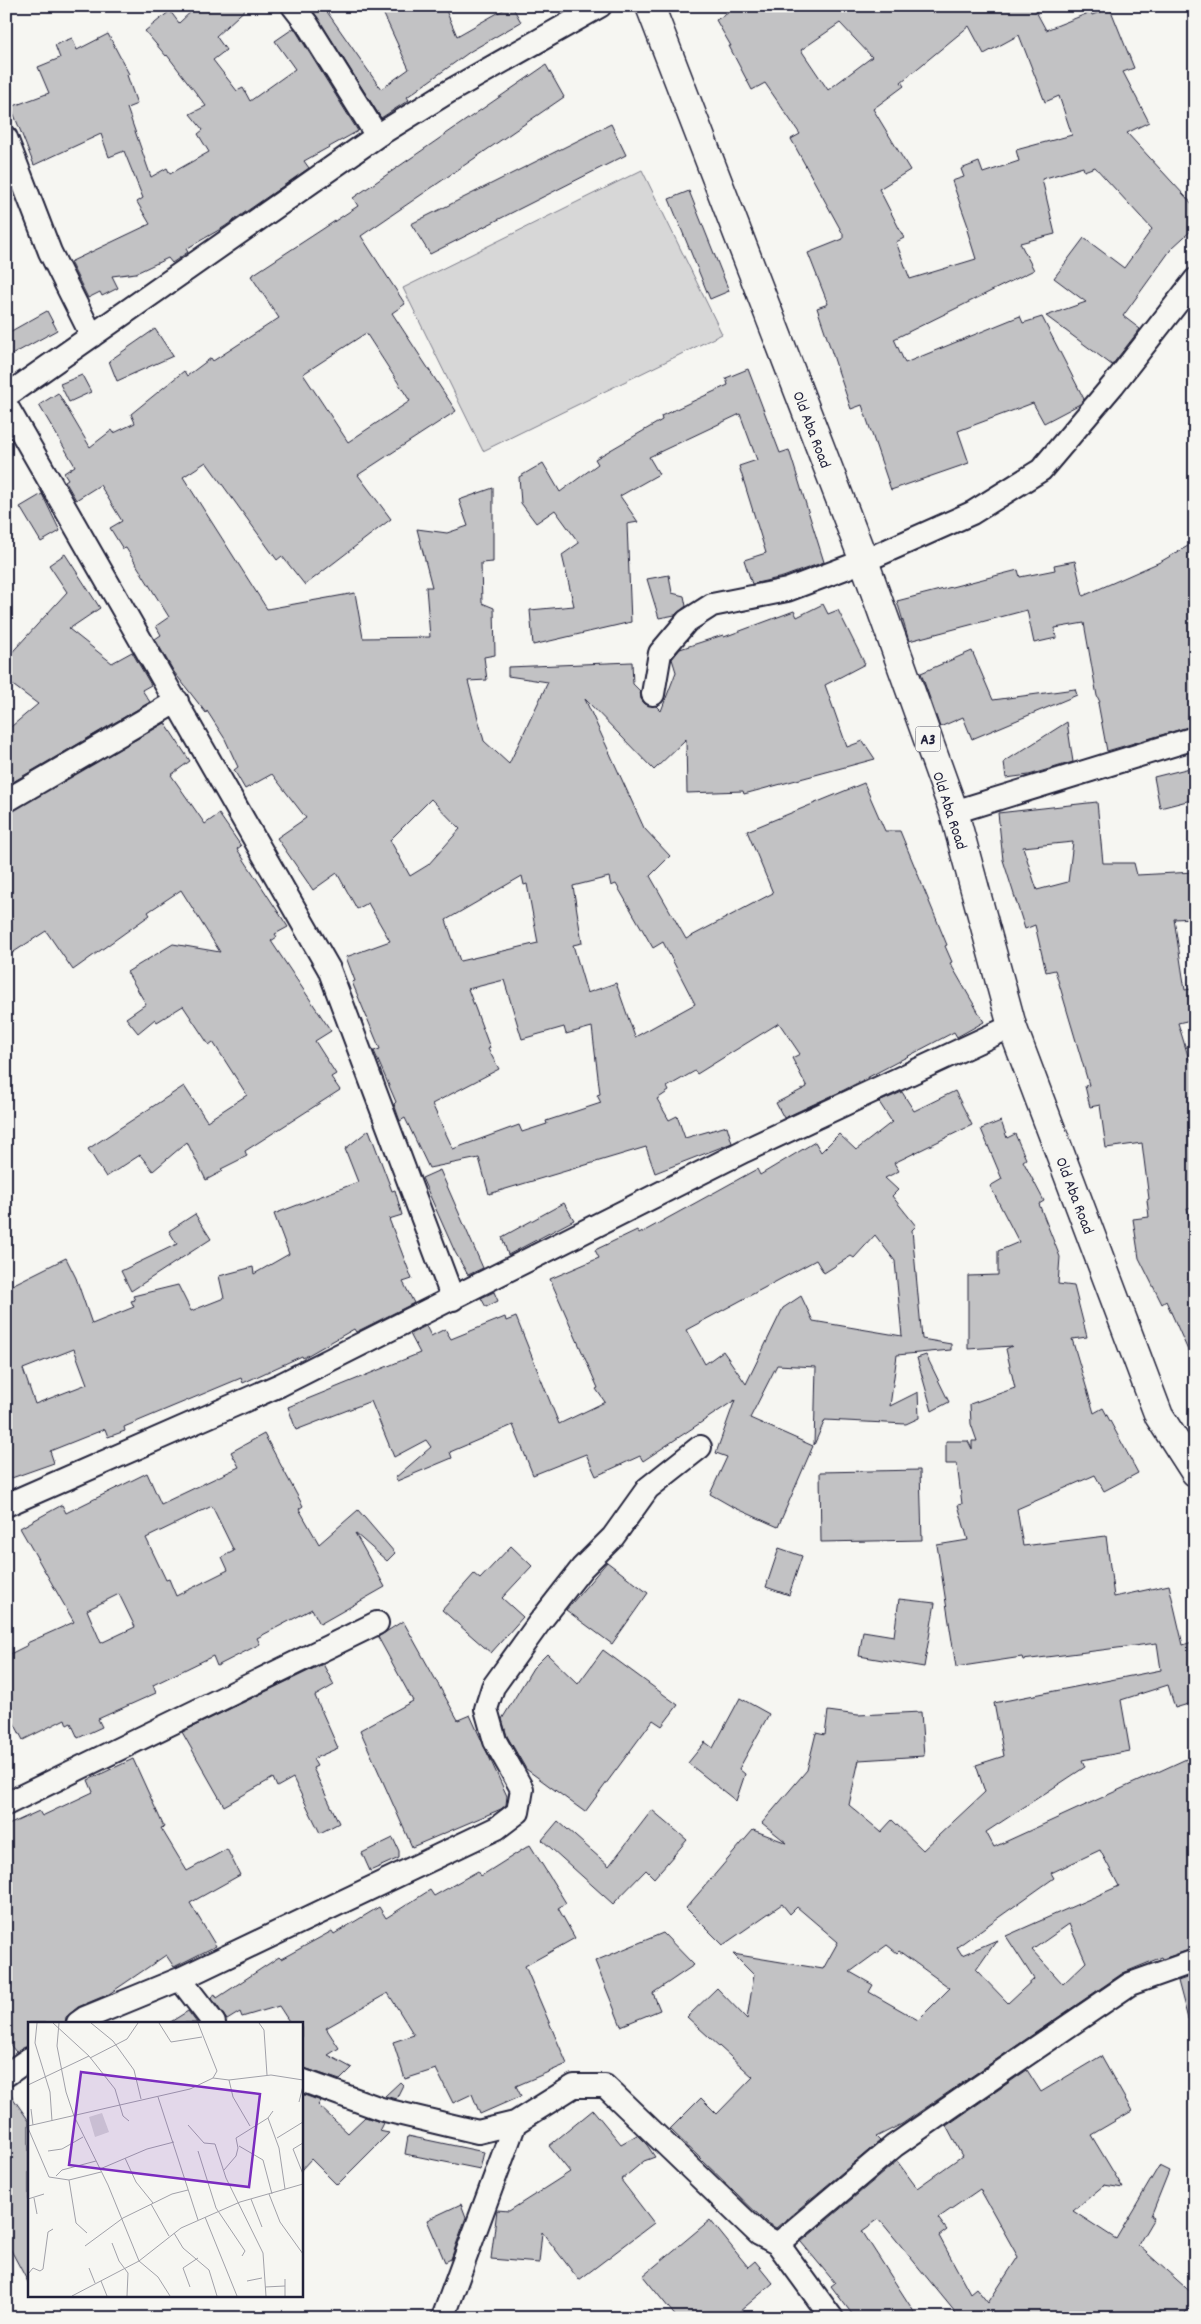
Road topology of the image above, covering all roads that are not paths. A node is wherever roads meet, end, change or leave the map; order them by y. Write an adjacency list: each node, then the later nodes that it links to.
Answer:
1 (293, 6): 4 (street)
2 (600, 6): 4 (street)
3 (650, 6): 10 (main road, Old Aba Road / A3)
4 (377, 136): 7 (street)
5 (6, 138): 7 (street)
6 (1195, 280): 10 (street)
7 (92, 336): 8 (street)
8 (6, 396)
9 (6, 405): 12 (street)
10 (864, 561): 11 (street); 15 (main road, Old Aba Road / A3)
11 (653, 694)
12 (177, 701): 14 (street); 17 (street)
13 (1195, 738): 15 (street)
14 (6, 801)
15 (954, 812): 16 (main road, Old Aba Road / A3)
16 (1012, 1026): 17 (street); 19 (main road, Old Aba Road / A3)
17 (453, 1299): 20 (street)
18 (700, 1447): 24 (street)
19 (1195, 1472)
20 (6, 1505)
21 (377, 1623): 22 (street)
22 (6, 1804)
23 (1195, 1961): 31 (street)
24 (180, 1979): 25 (street); 26 (street)
25 (79, 2022)
26 (213, 2022)
27 (28, 2060): 28 (street)
28 (6, 2075)
29 (302, 2080): 30 (street)
30 (515, 2123): 31 (street); 32 (street)
31 (778, 2244): 33 (street)
32 (443, 2318)
33 (832, 2318)

